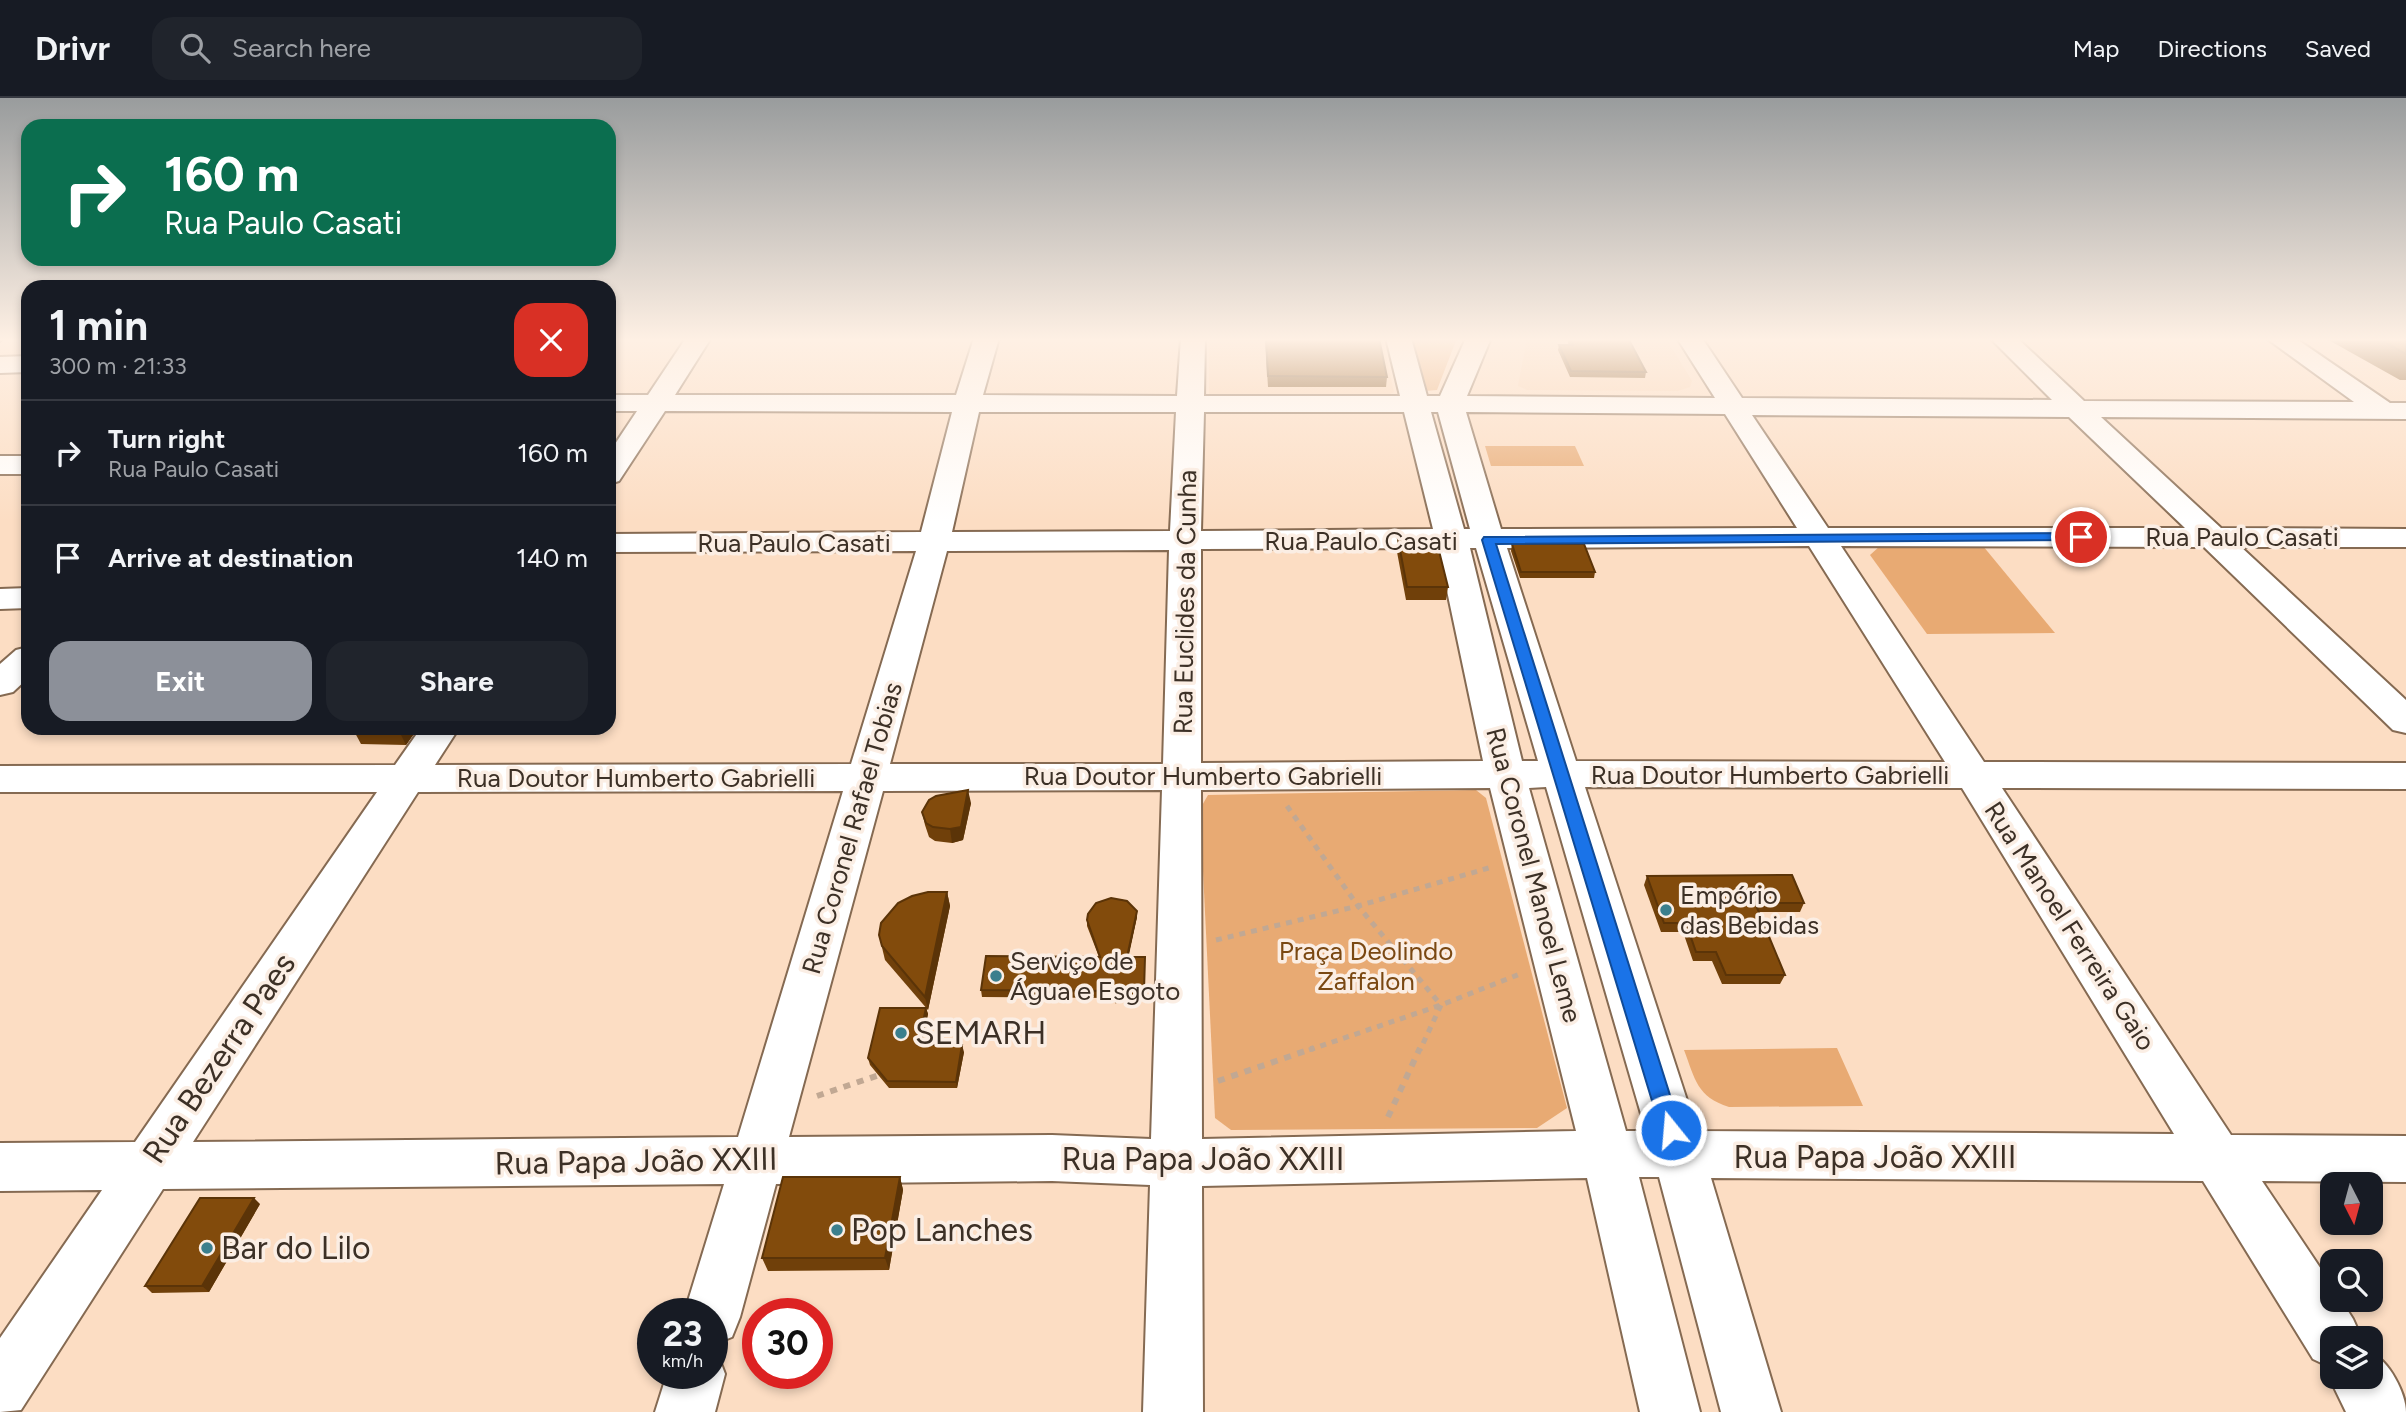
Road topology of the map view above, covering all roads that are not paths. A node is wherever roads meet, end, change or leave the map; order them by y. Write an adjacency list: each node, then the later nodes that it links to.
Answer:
1 (659, 399): 9 (street)
2 (968, 399): 11 (street, Rua Coronel Rafael Tobias)
3 (1190, 399): 12 (street, Rua Euclides da Cunha)
4 (1430, 399): 13 (street, Rua Coronel Manoel Leme)
5 (1435, 399): 13 (street)
6 (1728, 399): 14 (street, Rua Manoel Ferreira Gaio)
7 (2067, 399): 15 (street)
8 (2376, 399): 16 (street)
9 (657, 402): 10 (street); 11 (street); 17 (street)
10 (616, 403)
11 (967, 404): 12 (street); 24 (street, Rua Coronel Rafael Tobias)
12 (1190, 404): 13 (street); 25 (street, Rua Euclides da Cunha)
13 (1432, 404): 14 (street); 23 (street, Rua Coronel Manoel Leme)
14 (1733, 408): 15 (street); 20 (street, Rua Manoel Ferreira Gaio)
15 (2078, 410): 16 (street); 21 (street)
16 (2395, 411)
17 (616, 464)
18 (21, 465): 19 (street)
19 (0, 466)
20 (1818, 537): 21 (street, Rua Paulo Casati); 23 (street, Rua Paulo Casati); 35 (street, Rua Manoel Ferreira Gaio)
21 (2213, 537): 22 (street, Rua Paulo Casati); 31 (street)
22 (2406, 538)
23 (1470, 540): 25 (street, Rua Paulo Casati); 33 (street, Rua Coronel Manoel Leme); 34 (street, Rua Coronel Manoel Leme)
24 (933, 542): 25 (street, Rua Paulo Casati); 26 (street, Rua Paulo Casati); 37 (street, Rua Coronel Rafael Tobias)
25 (1185, 542): 38 (street, Rua Euclides da Cunha)
26 (616, 543)
27 (21, 598): 28 (street)
28 (0, 599)
29 (21, 664): 30 (street)
30 (0, 684)
31 (2406, 721)
32 (435, 735): 40 (street, Rua Bezerra Paes)
33 (1560, 774): 34 (street, Rua Doutor Humberto Gabrielli); 35 (street, Rua Doutor Humberto Gabrielli); 42 (street, Rua Coronel Manoel Leme)
34 (1506, 775): 38 (street, Rua Doutor Humberto Gabrielli); 41 (street, Rua Coronel Manoel Leme)
35 (1973, 775): 36 (street, Rua Doutor Humberto Gabrielli); 45 (street, Rua Manoel Ferreira Gaio)
36 (2406, 776)
37 (866, 777): 38 (street, Rua Doutor Humberto Gabrielli); 40 (street, Rua Doutor Humberto Gabrielli); 44 (street, Rua Coronel Rafael Tobias)
38 (1181, 778): 46 (street, Rua Euclides da Cunha)
39 (0, 779): 40 (street, Rua Doutor Humberto Gabrielli)
40 (406, 779): 47 (street, Rua Bezerra Paes)
41 (1607, 1154): 42 (street, Rua Papa João XXIII); 46 (street, Rua Papa João XXIII); 56 (street, Rua Coronel Manoel Leme)
42 (1679, 1156): 45 (street, Rua Papa João XXIII); 57 (street, Rua Coronel Manoel Leme)
43 (2406, 1159): 45 (street, Rua Papa João XXIII)
44 (757, 1160): 46 (street, Rua Papa João XXIII); 47 (street, Rua Papa João XXIII); 49 (street, Rua Coronel Rafael Tobias)
45 (2219, 1160): 50 (street, Rua Manoel Ferreira Gaio)
46 (1178, 1163): 55 (street, Rua Euclides da Cunha)
47 (147, 1166): 48 (street, Rua Papa João XXIII); 51 (street, Rua Bezerra Paes)
48 (0, 1167)
49 (717, 1298)
50 (2325, 1326)
51 (0, 1389)
52 (692, 1389): 54 (street)
53 (2366, 1389): 58 (street)
54 (685, 1412)
55 (1173, 1412)
56 (1670, 1412)
57 (1751, 1412)
58 (2380, 1412)

